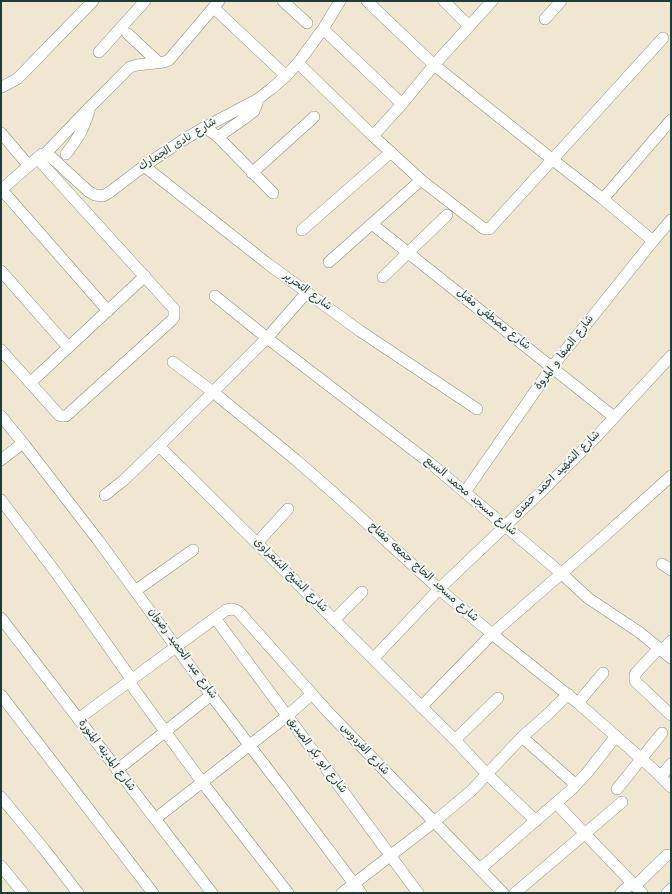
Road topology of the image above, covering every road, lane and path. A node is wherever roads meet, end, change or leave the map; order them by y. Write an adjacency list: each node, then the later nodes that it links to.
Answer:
1 (93, 1): 23 (street)
2 (145, 1): 17 (street)
3 (283, 1): 11 (street)
4 (340, 1): 13 (street, شارع نادى الجمارك)
5 (367, 1): 20 (street)
6 (444, 1): 12 (street)
7 (492, 1): 12 (street)
8 (561, 1): 10 (street)
9 (216, 5): 18 (street); 22 (street)
10 (545, 19)
11 (307, 23)
12 (469, 26): 20 (street)
13 (323, 29): 19 (street, شارع نادى الجمارك); 25 (street)
14 (128, 34): 16 (street)
15 (663, 38): 36 (street)
16 (141, 47): 18 (street); 21 (street)
17 (99, 52)
18 (159, 63): 21 (street)
19 (298, 63): 22 (street, شارع نادى الجمارك); 31 (street)
20 (434, 65): 25 (street); 36 (street)
21 (133, 66): 26 (street)
22 (286, 76): 24 (street, شارع نادى الجمارك)
23 (2, 87)
24 (258, 99): 29 (street, شارع نادى الجمارك); 32 (street)
25 (402, 104): 31 (street)
26 (90, 107): 34 (street); 35 (street)
27 (314, 117): 38 (street)
28 (671, 120): 42 (street)
29 (206, 127): 32 (street); 37 (street, شارع نادى الجمارك)
30 (1, 133): 35 (street)
31 (373, 136): 33 (street)
32 (218, 137): 38 (street)
33 (390, 152): 39 (street); 46 (street)
34 (66, 154)
35 (37, 159): 37 (street, شارع نادى الجمارك); 40 (street); 51 (street)
36 (553, 160): 39 (street); 42 (street)
37 (144, 166): 53 (street, شارع التحرير)
38 (252, 173): 41 (street)
39 (422, 180): 45 (street)
40 (2, 190): 55 (street)
41 (273, 193)
42 (603, 199): 47 (street)
43 (447, 214): 48 (street)
44 (671, 220): 47 (street, شارع الصفا و المروة)
45 (372, 224): 48 (street, شارع مصطفى مقبل); 49 (street)
46 (302, 230)
47 (653, 241): 61 (street, شارع الصفا و المروة)
48 (409, 252): 52 (street); 61 (street, شارع مصطفى مقبل)
49 (329, 262)
50 (1, 271): 57 (street)
51 (145, 276): 55 (street); 62 (street)
52 (383, 277)
53 (307, 292): 56 (street); 64 (street, شارع التحرير)
54 (215, 296): 56 (street, شارع مسجد محمد السبع)
55 (108, 311): 57 (street)
56 (267, 338): 63 (street); 71 (street, شارع مسجد محمد السبع)
57 (68, 347): 62 (street)
58 (1, 350): 62 (street)
59 (671, 356): 66 (street, شارع الشهيد احمد حمدى)
60 (173, 362): 63 (street, شارع مسجد الحاج جمعه مفتاح)
61 (552, 367): 66 (street, شارع مصطفى مقبل); 71 (street, شارع الصفا و المروة)
62 (30, 383)
63 (213, 392): 68 (street); 79 (street, شارع مسجد الحاج جمعه مفتاح)
64 (477, 409)
65 (1, 416): 67 (street, شارع عبد الحميد رضوان)
66 (614, 416): 75 (street, شارع الشهيد احمد حمدى)
67 (23, 442): 69 (street); 80 (street, شارع عبد الحميد رضوان)
68 (159, 446): 72 (street); 76 (street, شارع الشيخ الشعراوى)
69 (1, 460)
70 (671, 476): 78 (street)
71 (465, 492): 75 (street, شارع مسجد محمد السبع)
72 (104, 495)
73 (1, 500): 92 (street)
74 (288, 509): 76 (street)
75 (506, 526): 78 (street, شارع مسجد محمد السبع); 79 (street, شارع الشهيد احمد حمدى)
76 (257, 543): 84 (street, شارع الشيخ الشعراوى)
77 (193, 550): 80 (street)
78 (561, 573): 85 (street); 88 (street, شارع مسجد محمد السبع)
79 (440, 589): 85 (street, شارع مسجد الحاج جمعه مفتاح); 90 (street, شارع الشهيد احمد حمدى)
80 (136, 591): 87 (street, شارع عبد الحميد رضوان)
81 (362, 592): 84 (street)
82 (1, 618): 102 (street, شارع المدينه المنورة)
83 (215, 618): 87 (street); 93 (street, شارع الفردوس); 101 (street, شارع ابو بكر الصديق)
84 (334, 620): 90 (street, شارع الشيخ الشعراوى)
85 (492, 634): 94 (street, شارع مسجد الحاج جمعه مفتاح); 99 (street)
86 (671, 641): 88 (street)
87 (176, 647): 92 (street); 96 (street, شارع عبد الحميد رضوان)
88 (660, 650): 89 (street, شارع مسجد محمد السبع); 100 (street)
89 (671, 658)
90 (372, 659): 99 (street, شارع الشيخ الشعراوى)
91 (603, 673): 98 (street)
92 (131, 681): 102 (street); 103 (street)
93 (312, 694): 101 (street); 123 (street, شارع الفردوس)
94 (568, 694): 98 (street, شارع مسجد الحاج جمعه مفتاح); 106 (street)
95 (1, 695): 134 (street)
96 (211, 695): 103 (street); 108 (street, شارع عبد الحميد رضوان)
97 (498, 698): 107 (street)
98 (578, 703): 105 (street, شارع مسجد الحاج جمعه مفتاح)
99 (421, 706): 107 (street, شارع الشيخ الشعراوى)
100 (671, 715)
101 (286, 716): 108 (street); 125 (street, شارع ابو بكر الصديق)
102 (78, 719): 111 (street, شارع المدينه المنورة)
103 (166, 732): 111 (street); 114 (street)
104 (662, 733): 109 (street)
105 (616, 736): 109 (street, شارع مسجد الحاج جمعه مفتاح); 115 (street)
106 (522, 737): 112 (street); 115 (street)
107 (455, 740): 112 (street, شارع الشيخ الشعراوى)
108 (249, 746): 114 (street); 129 (street, شارع عبد الحميد رضوان)
109 (642, 759): 113 (street, شارع مسجد الحاج جمعه مفتاح); 117 (street)
110 (671, 764): 113 (street)
111 (118, 770): 121 (street, شارع المدينه المنورة)
112 (487, 774): 122 (street, شارع الشيخ الشعراوى); 123 (street)
113 (661, 776): 116 (street, شارع مسجد الحاج جمعه مفتاح)
114 (202, 782): 121 (street); 136 (street)
115 (576, 785): 120 (street)
116 (671, 788)
117 (617, 790)
118 (622, 802): 124 (street)
119 (3, 803): 133 (street)
120 (556, 804): 122 (street); 124 (street)
121 (155, 819): 135 (street, شارع المدينه المنورة)
122 (536, 821): 128 (street)
123 (434, 822): 125 (street); 128 (street, شارع الفردوس)
124 (585, 834): 130 (street); 141 (street)
125 (390, 855): 129 (street); 139 (street, شارع ابو بكر الصديق)
126 (667, 855): 130 (street)
127 (1, 866): 132 (street)
128 (480, 869): 140 (street, شارع الفردوس)
129 (354, 884): 137 (street); 138 (street, شارع عبد الحميد رضوان)
130 (636, 887): 142 (street)
131 (671, 889): 143 (street)
132 (23, 893)
133 (78, 893)
134 (153, 893)
135 (212, 893)
136 (288, 893)
137 (342, 893)
138 (361, 893)
139 (418, 893)
140 (503, 893)
141 (516, 893)
142 (621, 893)
143 (667, 893)

